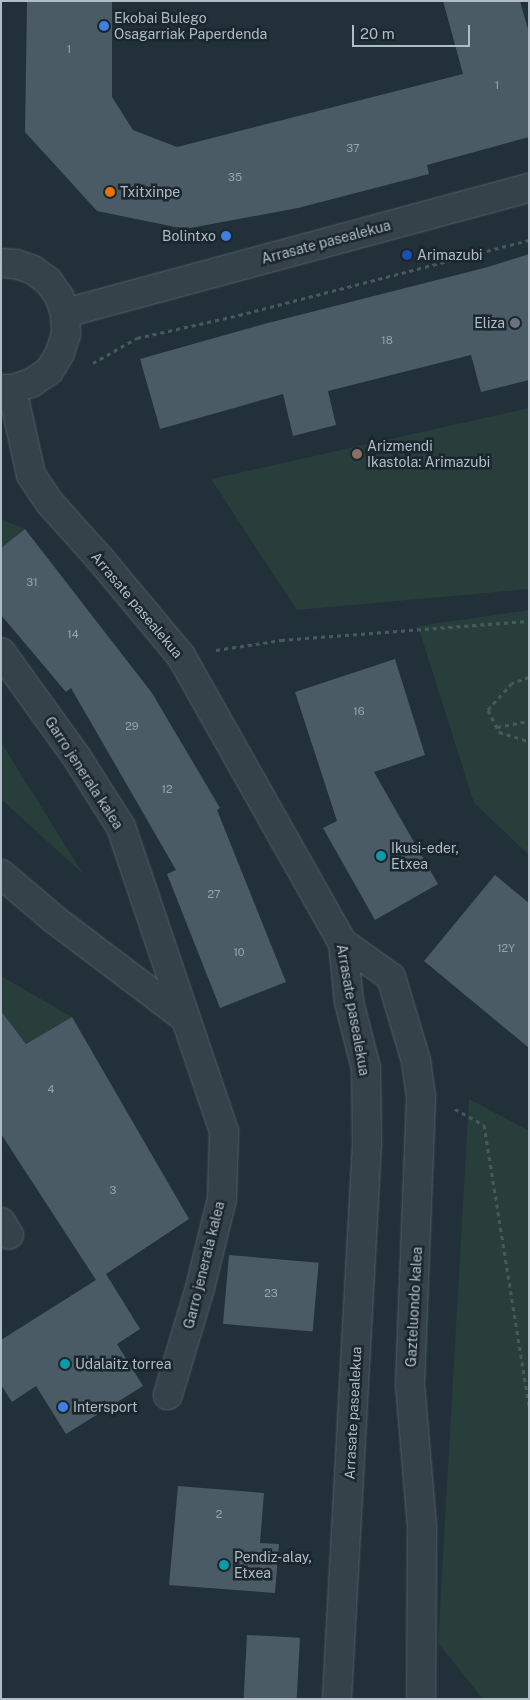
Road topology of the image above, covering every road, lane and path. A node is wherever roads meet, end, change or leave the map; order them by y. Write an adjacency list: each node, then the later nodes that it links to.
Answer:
1 (529, 188): 4 (street, Arrasate pasealekua)
2 (529, 240): 5 (path)
3 (1, 263): 4 (street)
4 (65, 313): 6 (street)
5 (87, 370)
6 (7, 389): 9 (street, Arrasate pasealekua)
7 (529, 621): 9 (path)
8 (1, 652): 16 (street, Garro jenerala kalea)
9 (181, 656): 15 (street, Arrasate pasealekua)
10 (529, 677): 12 (path)
11 (529, 721): 12 (path)
12 (497, 727): 13 (path)
13 (529, 741)
14 (1, 874): 16 (street)
15 (343, 943): 17 (street, Gazteluondo kalea); 20 (street, Arrasate pasealekua)
16 (184, 1018): 18 (street, Garro jenerala kalea)
17 (421, 1098): 19 (path); 21 (street, Gazteluondo kalea)
18 (168, 1395)
19 (529, 1406)
20 (336, 1699)
21 (421, 1699)

